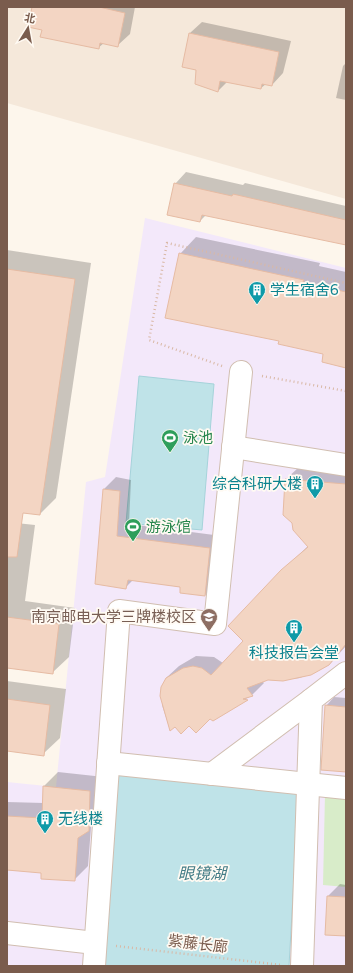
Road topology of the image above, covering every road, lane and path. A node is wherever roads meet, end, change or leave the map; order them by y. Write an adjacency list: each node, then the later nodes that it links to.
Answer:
1 (346, 283): 2 (path)
2 (241, 372): 3 (path); 4 (lane)
3 (346, 391)
4 (233, 447): 5 (lane); 8 (lane)
5 (346, 465)
6 (346, 673): 7 (lane)
7 (311, 700): 9 (lane); 10 (lane)
8 (108, 763): 9 (lane); 13 (lane)
9 (212, 774): 10 (lane)
10 (307, 784): 11 (lane); 16 (lane)
11 (346, 788)
12 (7, 933): 13 (lane)
13 (104, 944): 14 (lane); 15 (path, 紫藤长廊)
14 (94, 966)
15 (288, 966)
16 (302, 966)

